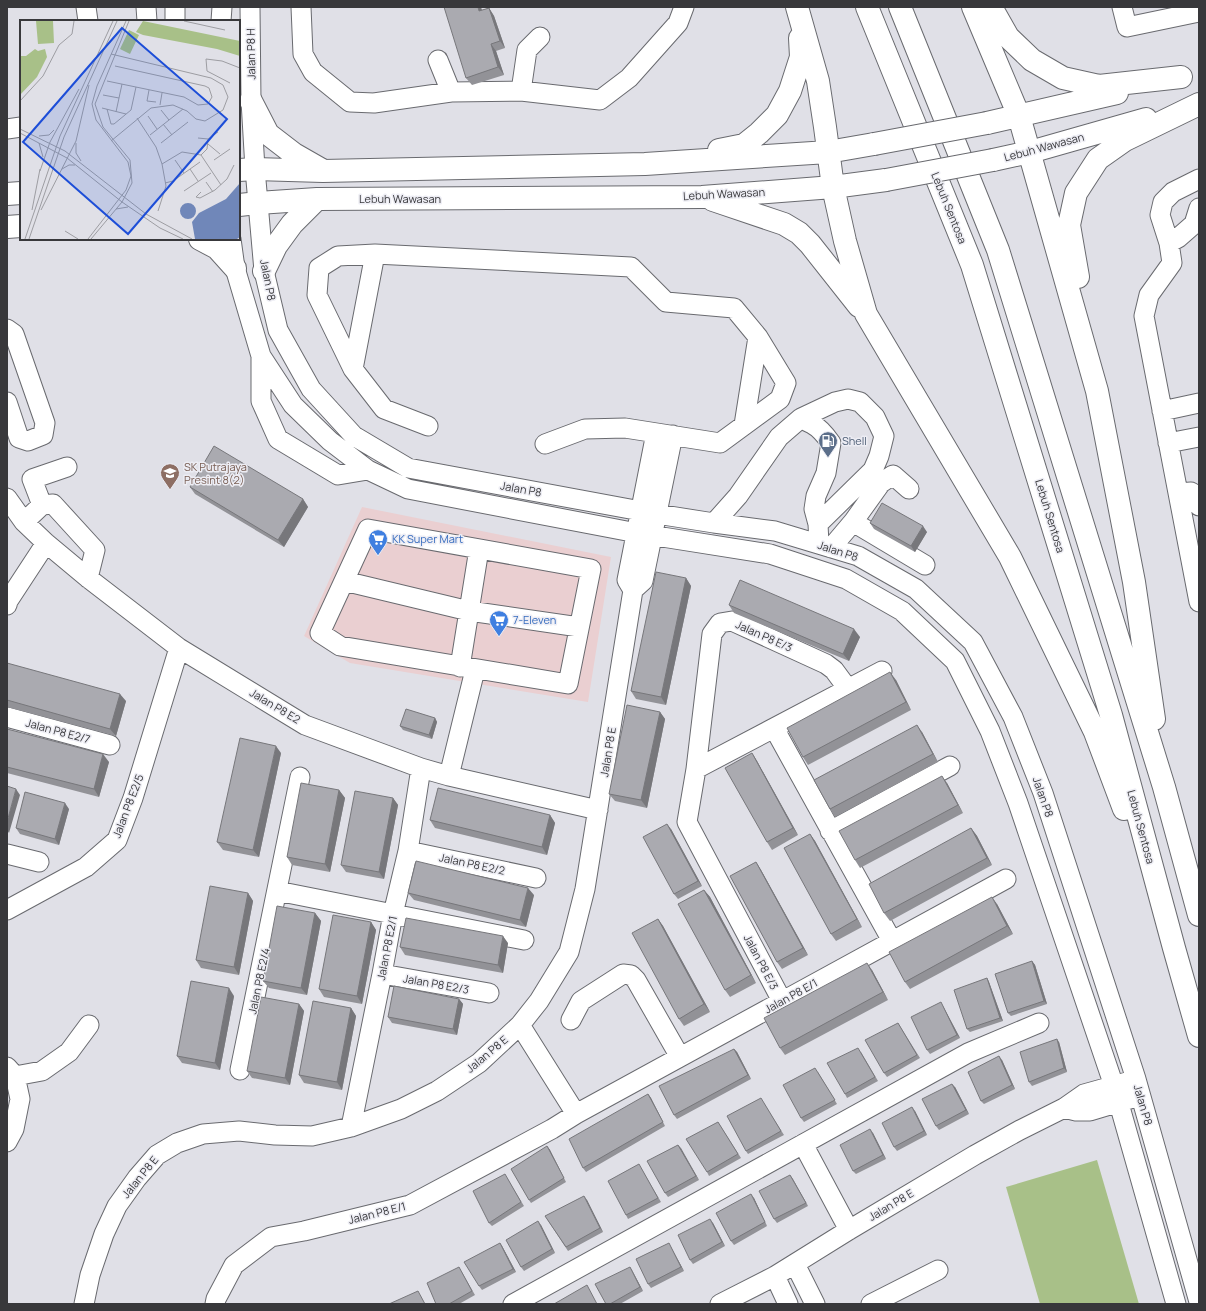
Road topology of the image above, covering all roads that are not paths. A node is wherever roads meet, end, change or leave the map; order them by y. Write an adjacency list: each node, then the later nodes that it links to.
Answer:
1 (86, 7): 16 (street)
2 (146, 7): 17 (street)
3 (175, 7): 18 (street)
4 (222, 7): 19 (street)
5 (250, 7): 25 (street, Jalan P8 H)
6 (301, 7): 24 (street)
7 (684, 7): 23 (street)
8 (867, 7): 118 (main road, Lebuh Sentosa)
9 (900, 7): 104 (main road)
10 (974, 7): 27 (main road)
11 (991, 7): 22 (main road)
12 (1122, 7): 13 (street)
13 (1173, 12): 14 (street)
14 (1199, 12)
15 (798, 14): 30 (main road); 32 (main road)
16 (88, 20)
17 (147, 20)
18 (175, 20)
19 (221, 20)
20 (540, 37): 23 (street)
21 (438, 60): 24 (street)
22 (1190, 74): 27 (main road)
23 (521, 91): 24 (street)
24 (451, 92)
25 (251, 101): 33 (street, Jalan P8); 34 (main road)
26 (1199, 104): 31 (main road, Lebuh Wawasan); 56 (main road)
27 (1019, 116): 30 (main road, bridge); 31 (main road)
28 (20, 127): 29 (street)
29 (7, 129)
30 (828, 152): 32 (main road); 35 (main road)
31 (1030, 152): 35 (main road, Lebuh Wawasan, bridge); 56 (main road)
32 (645, 164): 34 (main road)
33 (247, 170): 34 (main road); 41 (street, Jalan P8)
34 (323, 171)
35 (833, 186): 39 (main road, Lebuh Wawasan); 51 (main road)
36 (1198, 186): 47 (street)
37 (20, 193): 38 (main road)
38 (7, 194)
39 (702, 197): 40 (main road, Lebuh Wawasan); 51 (main road)
40 (317, 199): 41 (main road, Lebuh Wawasan); 50 (main road)
41 (248, 204): 50 (street, Jalan P8)
42 (1199, 208): 47 (street)
43 (20, 226): 44 (main road)
44 (7, 227)
45 (202, 240): 49 (main road)
46 (231, 240): 49 (street, Jalan P8)
47 (1169, 243): 59 (street)
48 (375, 254): 53 (street); 55 (street); 55 (street)
49 (235, 268): 54 (street, Jalan P8)
50 (264, 271): 74 (street, Jalan P8)
51 (866, 314): 118 (main road)
52 (7, 329): 57 (street)
53 (758, 337): 61 (street); 61 (street)
54 (261, 356): 68 (street, Jalan P8); 68 (street)
55 (353, 369): 62 (street)
56 (1097, 391): 104 (main road)
57 (7, 402)
58 (1199, 403): 59 (street)
59 (1162, 411): 65 (street)
60 (801, 418): 77 (street); 78 (street); 78 (street)
61 (744, 425): 63 (street)
62 (428, 426)
63 (664, 434): 66 (street); 74 (street, Jalan P8 E)
64 (1199, 437): 65 (street)
65 (1168, 443): 70 (street)
66 (545, 444)
67 (67, 467): 72 (street)
68 (368, 470): 80 (street, Jalan P8)
69 (909, 489): 76 (street)
70 (1178, 493): 73 (street); 79 (street)
71 (7, 498): 75 (street, Jalan P8 E2)
72 (42, 505): 75 (street); 86 (street)
73 (1199, 506)
74 (649, 512): 77 (street, Jalan P8); 80 (street, Jalan P8 E)
75 (24, 522): 81 (street, Jalan P8 E2)
76 (853, 522): 82 (street); 85 (street)
77 (714, 523): 82 (street, Jalan P8)
78 (818, 524): 82 (street)
79 (1192, 525): 84 (street)
80 (644, 535): 105 (street, Jalan P8 E); 131 (street, Jalan P8)
81 (46, 543): 86 (street, Jalan P8 E2); 89 (street)
82 (825, 546): 130 (street, Jalan P8)
83 (480, 549): 87 (street); 90 (street); 91 (street)
84 (1194, 553): 88 (street)
85 (925, 565)
86 (88, 578): 92 (street, Jalan P8 E2)
87 (344, 581): 90 (street); 93 (street)
88 (1199, 602)
89 (7, 605)
90 (469, 611): 91 (street); 93 (street)
91 (579, 627): 93 (street)
92 (179, 648): 100 (street, Jalan P8 E2); 113 (street, Jalan P8 E2/5)
93 (468, 668): 102 (street)
94 (882, 671): 95 (street)
95 (848, 689): 97 (street); 101 (street, Jalan P8 E/3)
96 (7, 717): 98 (street, Jalan P8 E2/7)
97 (774, 728): 101 (street); 106 (street)
98 (110, 745)
99 (950, 766): 106 (street)
100 (421, 768): 102 (street, Jalan P8 E2); 107 (street, Jalan P8 E2/1)
101 (696, 769): 121 (street, Jalan P8 E/3)
102 (449, 776): 105 (street, Jalan P8 E2)
103 (300, 777): 112 (street, Jalan P8 E2/4)
104 (1164, 787): 115 (main road)
105 (598, 810): 125 (street, Jalan P8 E)
106 (830, 831): 117 (street)
107 (408, 850): 110 (street, Jalan P8 E2/2); 114 (street, Jalan P8 E2/1)
108 (7, 854): 109 (street)
109 (39, 862)
110 (536, 878)
111 (1006, 879): 117 (street, Jalan P8 E/1)
112 (277, 892): 114 (street); 128 (street, Jalan P8 E2/4)
113 (7, 910)
114 (393, 914): 116 (street); 119 (street, Jalan P8 E2/1)
115 (1199, 915)
116 (524, 940)
117 (892, 942): 121 (street, Jalan P8 E/1)
118 (1174, 948): 126 (main road, Lebuh Sentosa)
119 (382, 974): 120 (street, Jalan P8 E2/3); 133 (street, Jalan P8 E2/1)
120 (490, 993)
121 (782, 1001): 127 (street, Jalan P8 E/1)
122 (571, 1020): 127 (street)
123 (1039, 1023): 135 (street)
124 (88, 1025): 129 (street)
125 (520, 1025): 132 (street); 133 (street, Jalan P8 E)
126 (1199, 1036)
127 (680, 1057): 132 (street, Jalan P8 E/1)
128 (240, 1070)
129 (11, 1072): 134 (street)
130 (1138, 1087): 131 (street, Jalan P8 E); 140 (street, Jalan P8)
131 (1117, 1094): 136 (street, Jalan P8 E); 148 (street, Jalan P8)
132 (576, 1114): 142 (street, Jalan P8 E/1)
133 (351, 1127): 141 (street, Jalan P8 E)
134 (7, 1142)
135 (803, 1144): 136 (street); 143 (street)
136 (849, 1230): 137 (street, Jalan P8 E)
137 (795, 1264): 139 (street, Jalan P8 E); 146 (street)
138 (938, 1270): 147 (street)
139 (774, 1276): 144 (street, Jalan P8 E); 145 (street)
140 (1199, 1302)
141 (84, 1304)
142 (215, 1304)
143 (513, 1304)
144 (720, 1304)
145 (788, 1304)
146 (814, 1304)
147 (871, 1304)
148 (1176, 1304)

